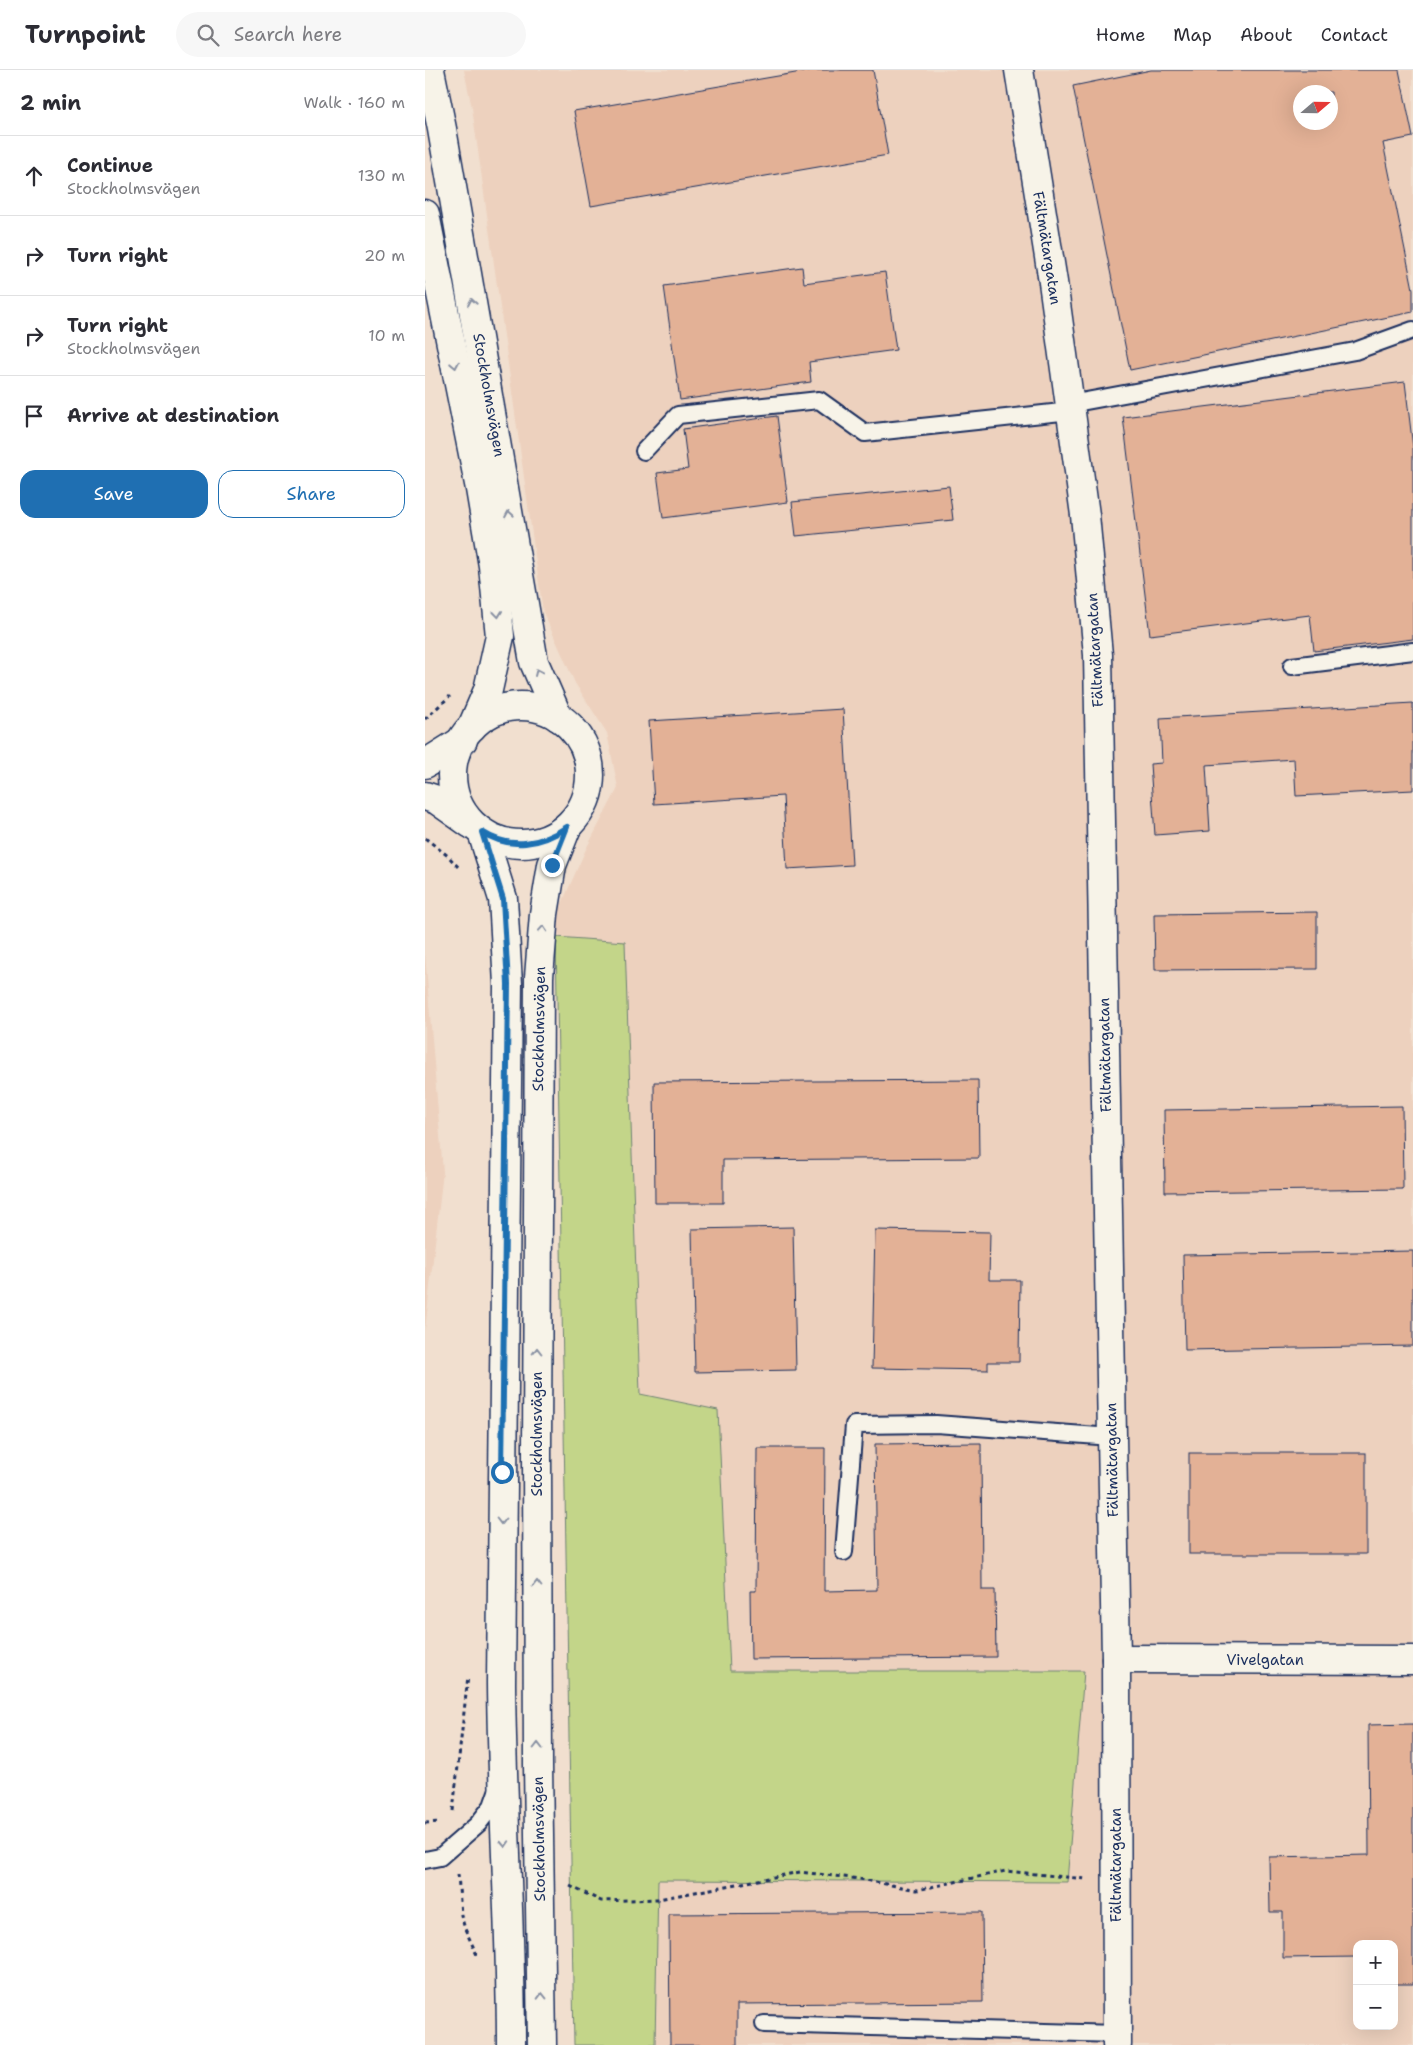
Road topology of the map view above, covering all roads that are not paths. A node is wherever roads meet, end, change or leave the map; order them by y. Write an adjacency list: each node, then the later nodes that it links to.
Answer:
1 (430, 70): 9 (main road, Stockholmsvägen, one-way to 1)
2 (1019, 70): 5 (main road, Fältmätargatan)
3 (425, 214): 10 (main road, Stockholmsvägen, one-way to 10)
4 (1413, 330): 5 (lane)
5 (1070, 407): 6 (lane); 15 (main road, Fältmätargatan)
6 (644, 451)
7 (1413, 651): 8 (lane)
8 (1292, 666)
9 (558, 716): 10 (main road); 13 (main road)
10 (468, 734): 11 (main road); 14 (main road)
11 (425, 764)
12 (425, 796): 14 (main road)
13 (567, 827): 14 (main road); 24 (main road, Stockholmsvägen, one-way to 13)
14 (477, 828): 19 (main road, one-way to 19)
15 (1112, 1437): 16 (lane); 17 (main road, Fältmätargatan)
16 (844, 1552)
17 (1116, 1659): 18 (main road, Vivelgatan); 22 (main road, Fältmätargatan)
18 (1413, 1660)
19 (502, 1778): 20 (lane); 23 (main road, one-way to 23)
20 (425, 1860)
21 (764, 2024): 22 (lane)
22 (1117, 2040)
23 (511, 2045)
24 (543, 2045)

